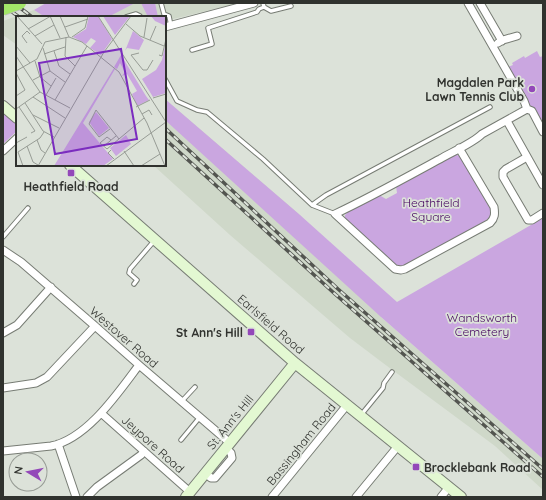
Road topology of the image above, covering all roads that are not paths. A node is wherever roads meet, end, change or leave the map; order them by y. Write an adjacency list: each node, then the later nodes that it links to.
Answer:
1 (20, 3): 8 (highway, bridge)
2 (161, 3): 11 (lane)
3 (254, 3): 11 (street)
4 (468, 3): 17 (street)
5 (480, 3): 12 (street)
6 (264, 5): 7 (lane); 13 (lane)
7 (291, 6)
8 (3, 9)
9 (129, 16): 10 (lane)
10 (140, 16)
11 (168, 26)
12 (517, 36)
13 (192, 50)
14 (166, 81): 27 (lane)
15 (3, 106): 18 (main road)
16 (490, 107): 27 (lane)
17 (527, 109): 19 (street); 20 (street)
18 (16, 117)
19 (507, 120): 22 (street); 24 (street)
20 (543, 132)
21 (16, 139): 23 (street)
22 (459, 148): 30 (street); 30 (street)
23 (3, 151)
24 (527, 157): 26 (street); 29 (street)
25 (71, 166): 32 (main road, Earlsfield Road)
26 (543, 185)
27 (312, 205): 30 (lane)
28 (28, 208): 31 (lane)
29 (543, 213)
30 (334, 214)
31 (3, 237)
32 (155, 240): 34 (lane); 38 (main road, Earlsfield Road)
33 (3, 250): 35 (street, Westover Road)
34 (134, 284)
35 (51, 287): 36 (street, Westover Road); 37 (street)
36 (95, 326): 39 (street, Westover Road); 42 (street)
37 (3, 333)
38 (295, 363): 44 (main road, Earlsfield Road); 50 (main road, St. Ann's Hill)
39 (139, 365): 43 (street, Westover Road); 45 (street)
40 (392, 372): 46 (lane)
41 (194, 387): 43 (lane)
42 (3, 388)
43 (182, 401): 47 (street, Westover Road)
44 (347, 405): 46 (main road, Earlsfield Road); 58 (street, Bassingham Road)
45 (101, 413): 49 (street); 53 (street, Jeypore Road)
46 (360, 416): 51 (main road, Earlsfield Road)
47 (200, 417): 48 (lane); 50 (street, Westover Road)
48 (181, 440)
49 (58, 444): 52 (street); 56 (street)
50 (228, 445): 55 (main road, St. Ann's Hill)
51 (398, 446): 54 (main road, Earlsfield Road); 59 (street)
52 (3, 451)
53 (144, 451): 55 (street, Jeypore Road); 57 (street)
54 (449, 487): 60 (street); 61 (main road, Earlsfield Road)
55 (189, 495)
56 (76, 497)
57 (87, 497)
58 (272, 497)
59 (356, 497)
60 (441, 497)
61 (461, 497)

